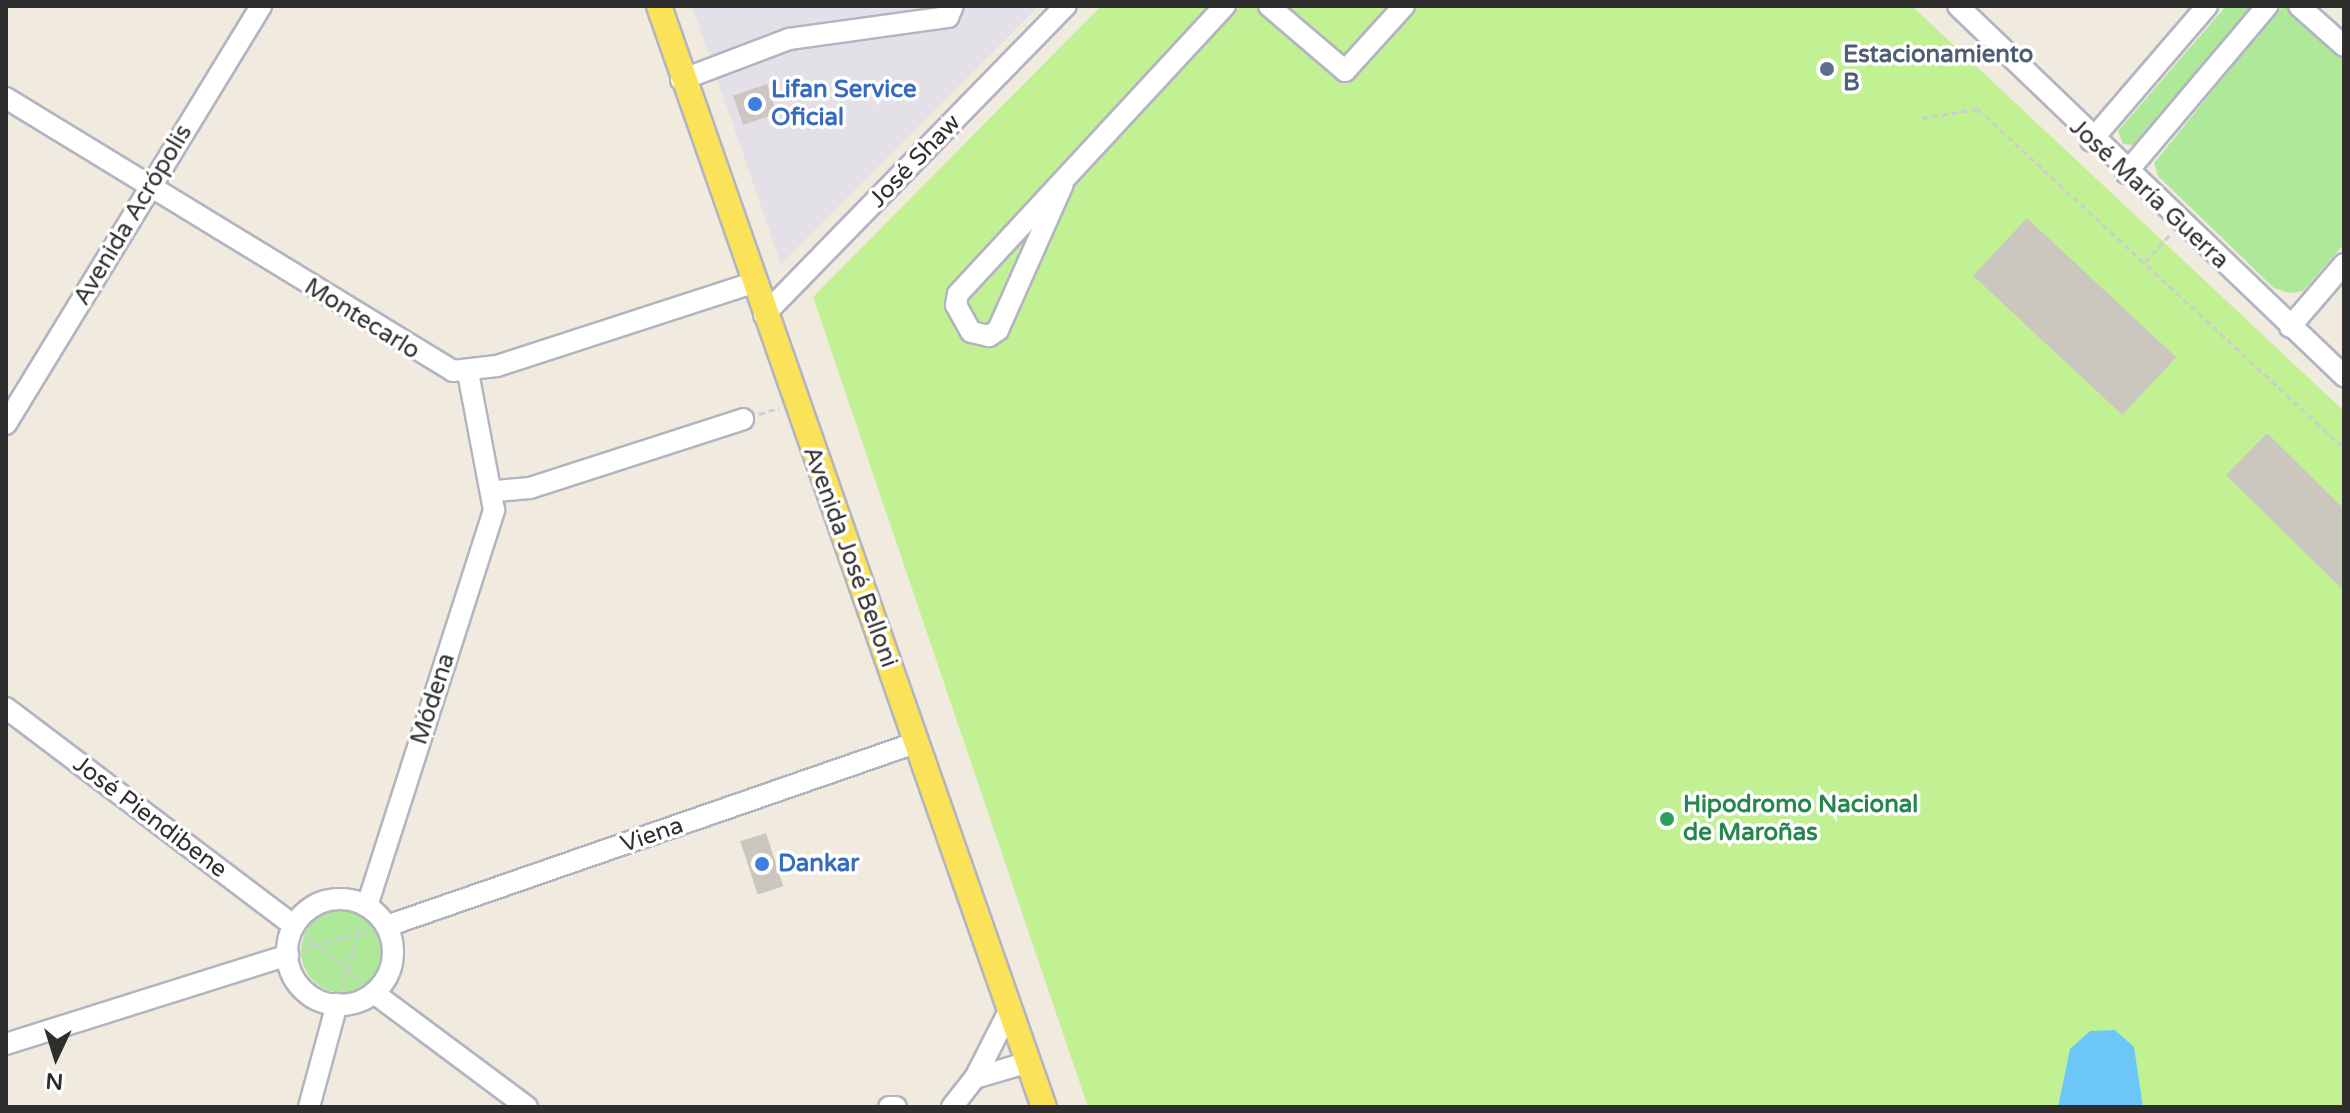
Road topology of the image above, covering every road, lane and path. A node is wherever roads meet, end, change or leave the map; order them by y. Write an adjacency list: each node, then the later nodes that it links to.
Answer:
1 (261, 6): 19 (street, Avenida Acrópolis)
2 (659, 6): 13 (main road, Avenida José Belloni)
3 (953, 6): 13 (street)
4 (1066, 6): 24 (street, José Shaw)
5 (1225, 6): 18 (street)
6 (1269, 6): 7 (street)
7 (1404, 6)
8 (1958, 6): 16 (street, José María Guerra)
9 (2207, 6): 16 (street)
10 (2267, 6): 17 (street)
11 (2299, 6): 12 (street)
12 (2344, 46)
13 (681, 80): 23 (main road, Avenida José Belloni)
14 (6, 98): 19 (street, Montecarlo)
15 (1922, 118): 21 (path)
16 (2091, 141): 17 (street, José María Guerra)
17 (2126, 173): 20 (street, José María Guerra)
18 (1063, 184): 18 (street)
19 (150, 187): 26 (street, Montecarlo); 30 (street, Avenida Acrópolis)
20 (2179, 223): 21 (path); 25 (street, José María Guerra)
21 (2144, 262): 31 (path)
22 (2344, 264): 25 (street)
23 (752, 283): 24 (main road, Avenida José Belloni); 26 (street)
24 (764, 315): 28 (main road, Avenida José Belloni)
25 (2290, 327): 27 (street, José María Guerra)
26 (468, 372): 32 (street)
27 (2344, 376)
28 (794, 403): 29 (path); 34 (main road, Avenida José Belloni)
29 (743, 419): 32 (street)
30 (6, 424)
31 (2344, 448)
32 (496, 491): 35 (street, Módena)
33 (6, 708): 36 (street, José Piendibene)
34 (918, 742): 37 (street, Viena); 44 (main road, Avenida José Belloni)
35 (367, 906): 36 (street); 37 (street); 38 (path)
36 (294, 926): 39 (path); 40 (street)
37 (387, 926): 38 (path); 42 (street)
38 (358, 934): 39 (path); 41 (path)
39 (318, 944): 40 (path); 41 (path)
40 (288, 955): 43 (street); 45 (street)
41 (348, 967): 42 (path); 43 (path)
42 (374, 993): 43 (street); 49 (street)
43 (337, 1004): 48 (street)
44 (1010, 1009): 46 (main road, Avenida José Belloni); 47 (street)
45 (6, 1044)
46 (1029, 1062): 47 (street); 53 (main road, Avenida José Belloni)
47 (975, 1078): 52 (street)
48 (309, 1107)
49 (527, 1107)
50 (889, 1107): 51 (street)
51 (896, 1107)
52 (952, 1107)
53 (1044, 1107)

